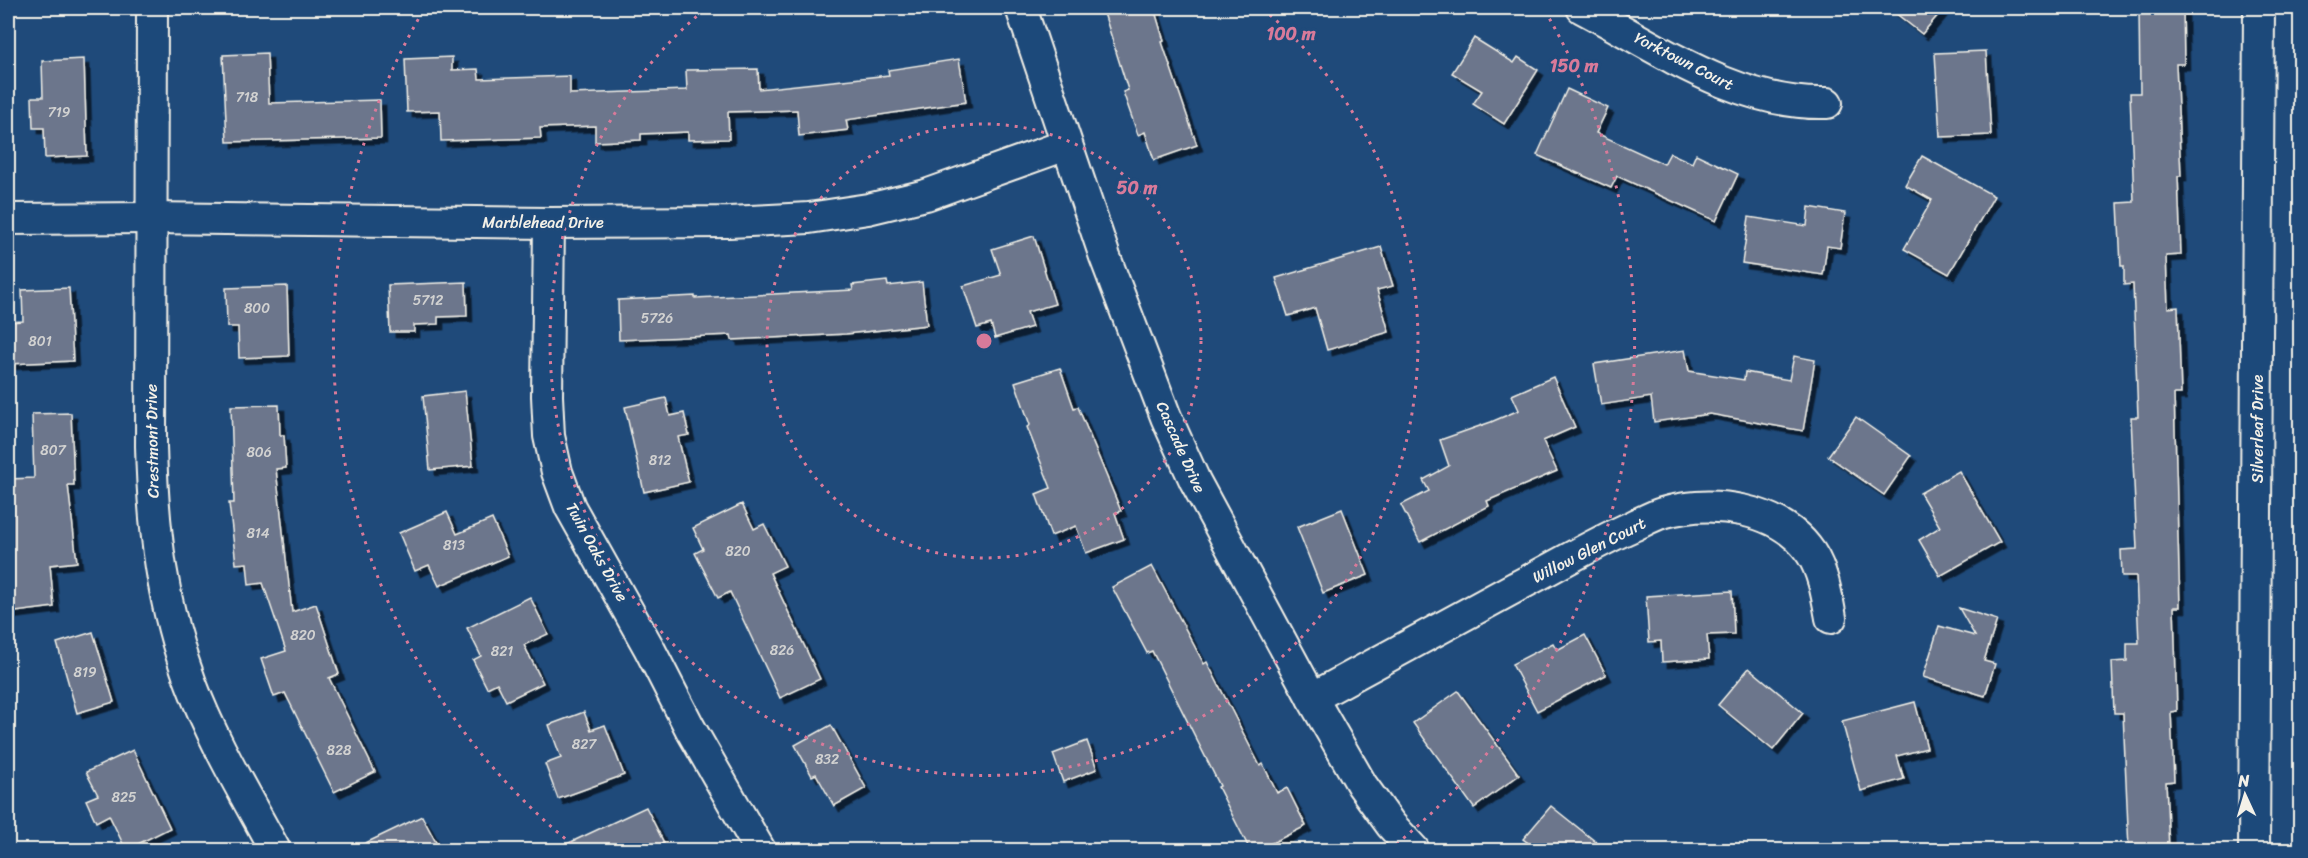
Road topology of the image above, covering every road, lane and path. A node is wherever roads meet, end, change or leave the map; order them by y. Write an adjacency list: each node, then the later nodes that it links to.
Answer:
1 (153, 8): 7 (street, Crestmont Drive)
2 (1022, 8): 6 (street, Cascade Drive)
3 (1582, 8): 5 (street, Yorktown Court)
4 (2259, 8): 15 (street, Silverleaf Drive)
5 (1827, 103)
6 (1066, 145): 9 (street, Marblehead Drive); 11 (street, Cascade Drive)
7 (151, 218): 8 (street, Marblehead Drive); 9 (street, Marblehead Drive); 12 (street, Crestmont Drive)
8 (8, 219)
9 (549, 223): 13 (street, Twin Oaks Drive)
10 (1831, 618): 11 (street, Willow Glen Court)
11 (1312, 699): 14 (street, Cascade Drive)
12 (275, 850)
13 (760, 850)
14 (1414, 850)
15 (2254, 850)

